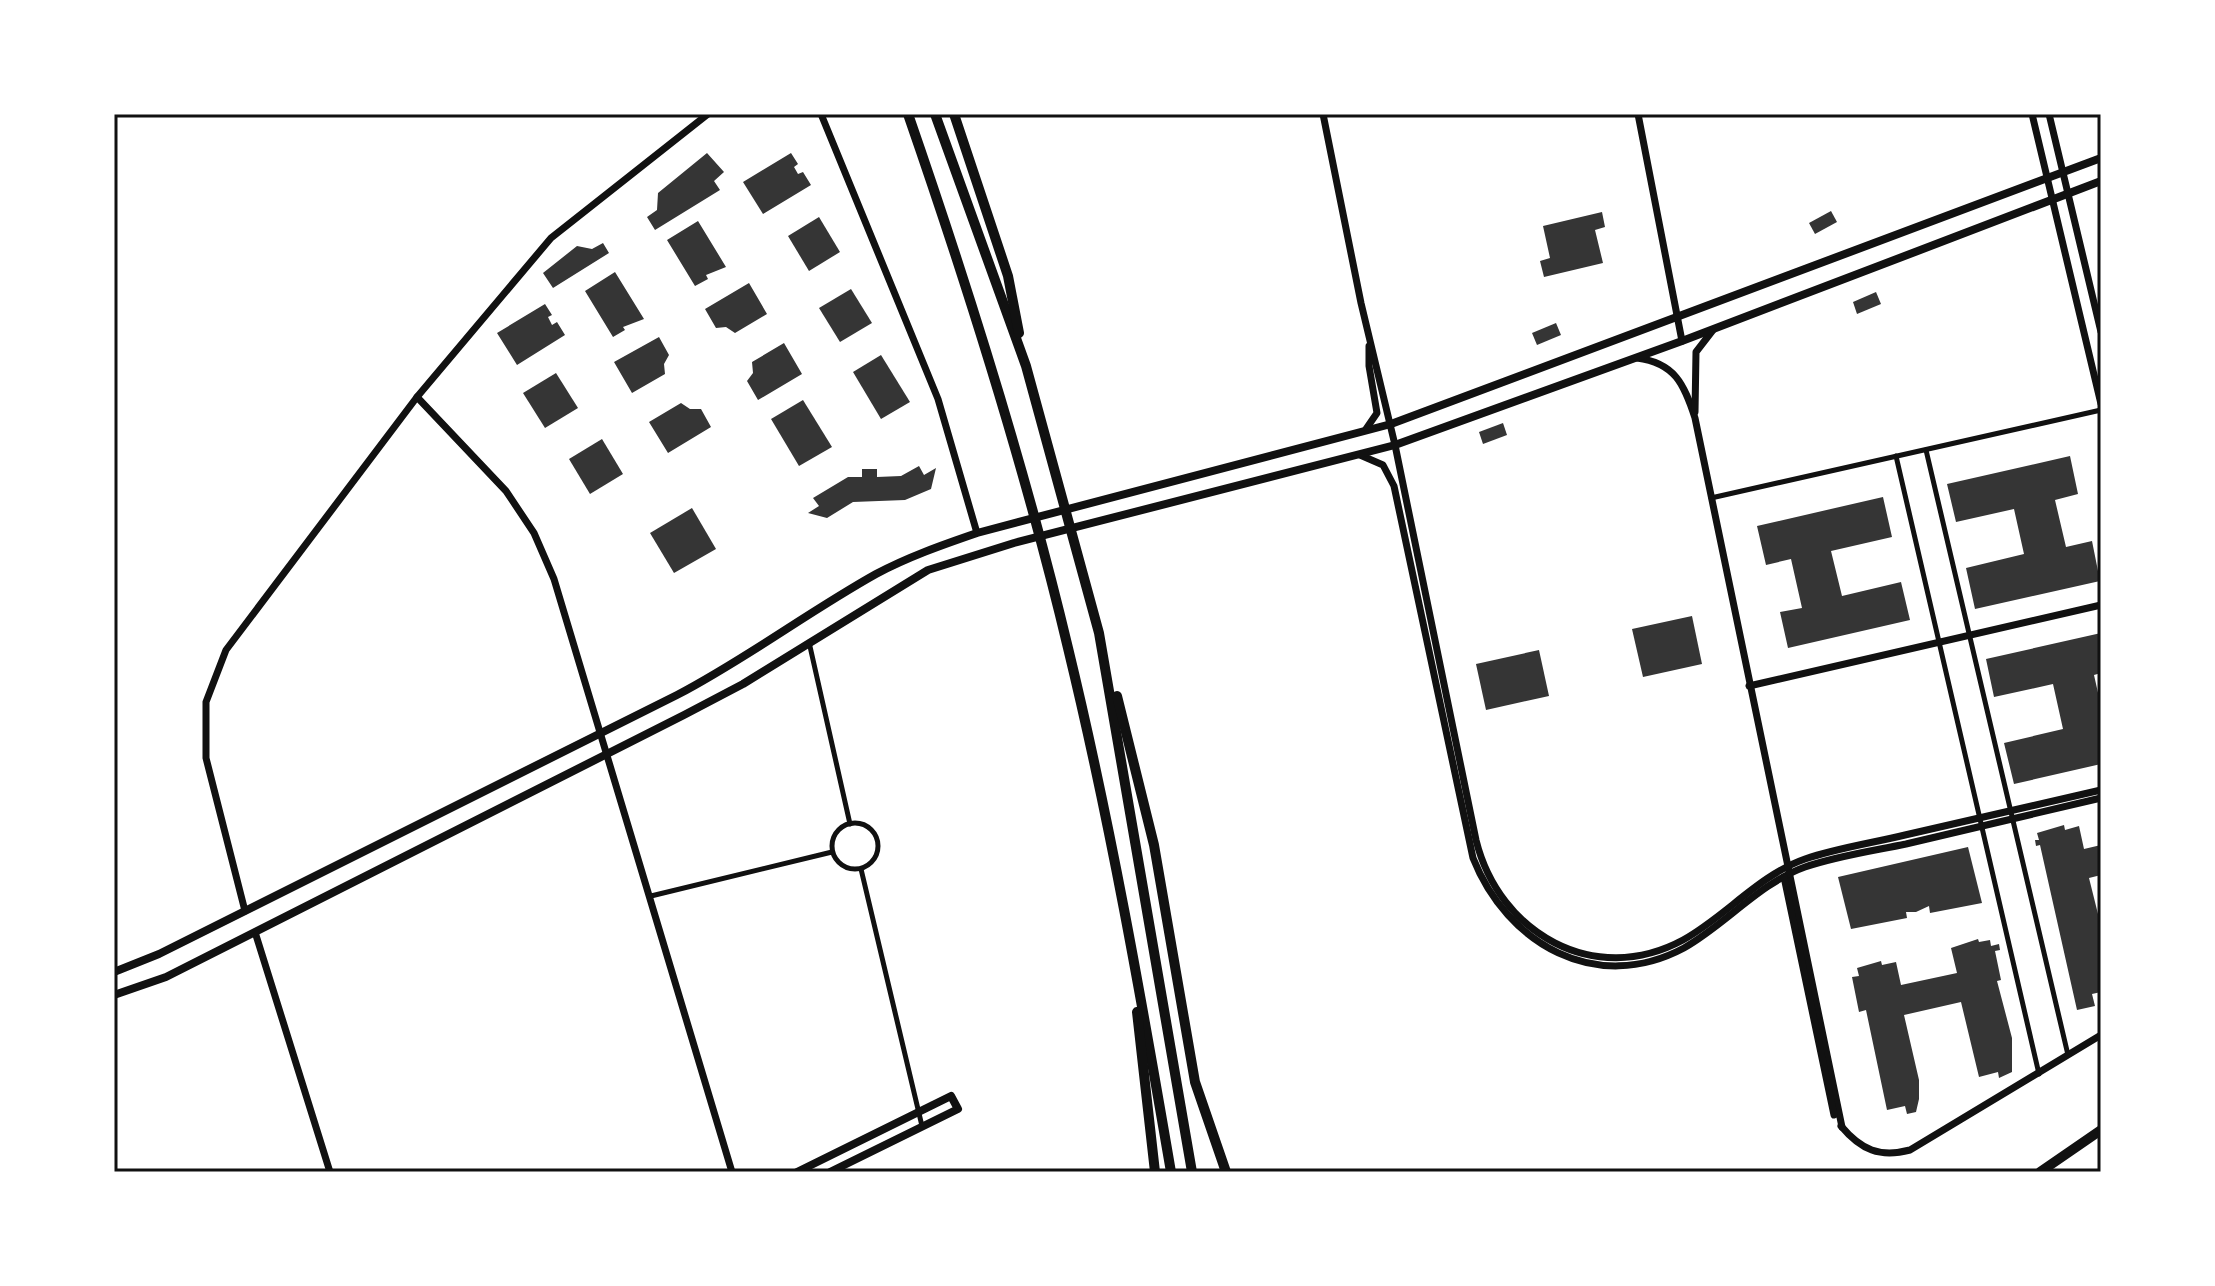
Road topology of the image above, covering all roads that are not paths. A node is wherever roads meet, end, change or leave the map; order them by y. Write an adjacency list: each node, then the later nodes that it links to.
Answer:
1 (708, 114): 23 (street)
2 (821, 114): 33 (street)
3 (908, 114): 52 (highway)
4 (935, 114): 22 (highway)
5 (954, 114): 22 (highway)
6 (1323, 114): 19 (street)
7 (1638, 114): 16 (street)
8 (2032, 114): 12 (street)
9 (2049, 114): 11 (street)
10 (2101, 158): 11 (main road)
11 (2063, 173): 12 (main road); 14 (street)
12 (2048, 179): 15 (street); 16 (main road)
13 (2101, 181): 14 (main road)
14 (2068, 194): 15 (main road); 18 (street)
15 (2053, 200): 17 (main road); 24 (street)
16 (1677, 315): 20 (street); 26 (main road)
17 (1717, 328): 20 (main road); 25 (street)
18 (2101, 328)
19 (1370, 340): 26 (street); 27 (street)
20 (1682, 341): 21 (main road)
21 (1637, 358): 25 (street); 28 (main road)
22 (1026, 366): 35 (highway)
23 (417, 397): 40 (street); 51 (street)
24 (2101, 407): 29 (street)
25 (1695, 418): 32 (street)
26 (1391, 424): 27 (main road); 28 (street)
27 (1360, 433): 33 (main road)
28 (1395, 445): 30 (main road); 49 (street)
29 (1926, 450): 31 (street); 36 (street)
30 (1360, 455): 37 (main road); 49 (street)
31 (1896, 456): 32 (street); 38 (street)
32 (1711, 498): 39 (street)
33 (977, 533): 40 (main road)
34 (2101, 605): 36 (street)
35 (1099, 633): 68 (highway); 69 (highway)
36 (1968, 635): 38 (street); 44 (street)
37 (809, 642): 41 (main road); 46 (street)
38 (1939, 642): 39 (street); 45 (street)
39 (1749, 686): 49 (street)
40 (603, 732): 41 (street); 51 (main road)
41 (608, 751): 50 (street); 53 (main road)
42 (2101, 790): 44 (street)
43 (2101, 798): 44 (street)
44 (2011, 815): 45 (street); 57 (street)
45 (1981, 822): 49 (street); 58 (street)
46 (850, 824): 47 (street); 48 (street)
47 (832, 852): 48 (street); 50 (street)
48 (861, 869): 59 (street)
49 (1787, 873): 58 (street)
50 (651, 896): 63 (street)
51 (245, 911): 54 (main road)
52 (1127, 931): 66 (highway); 67 (highway)
53 (255, 932): 55 (main road); 62 (street)
54 (114, 972)
55 (114, 995)
56 (2101, 1035): 57 (street)
57 (2068, 1056): 58 (street)
58 (2039, 1074)
59 (919, 1112): 60 (street); 60 (main road); 64 (main road)
60 (922, 1126): 65 (main road)
61 (2101, 1130): 70 (highway)
62 (330, 1172)
63 (732, 1172)
64 (797, 1172)
65 (830, 1172)
66 (1155, 1172)
67 (1171, 1172)
68 (1192, 1172)
69 (1226, 1172)
70 (2040, 1172)

